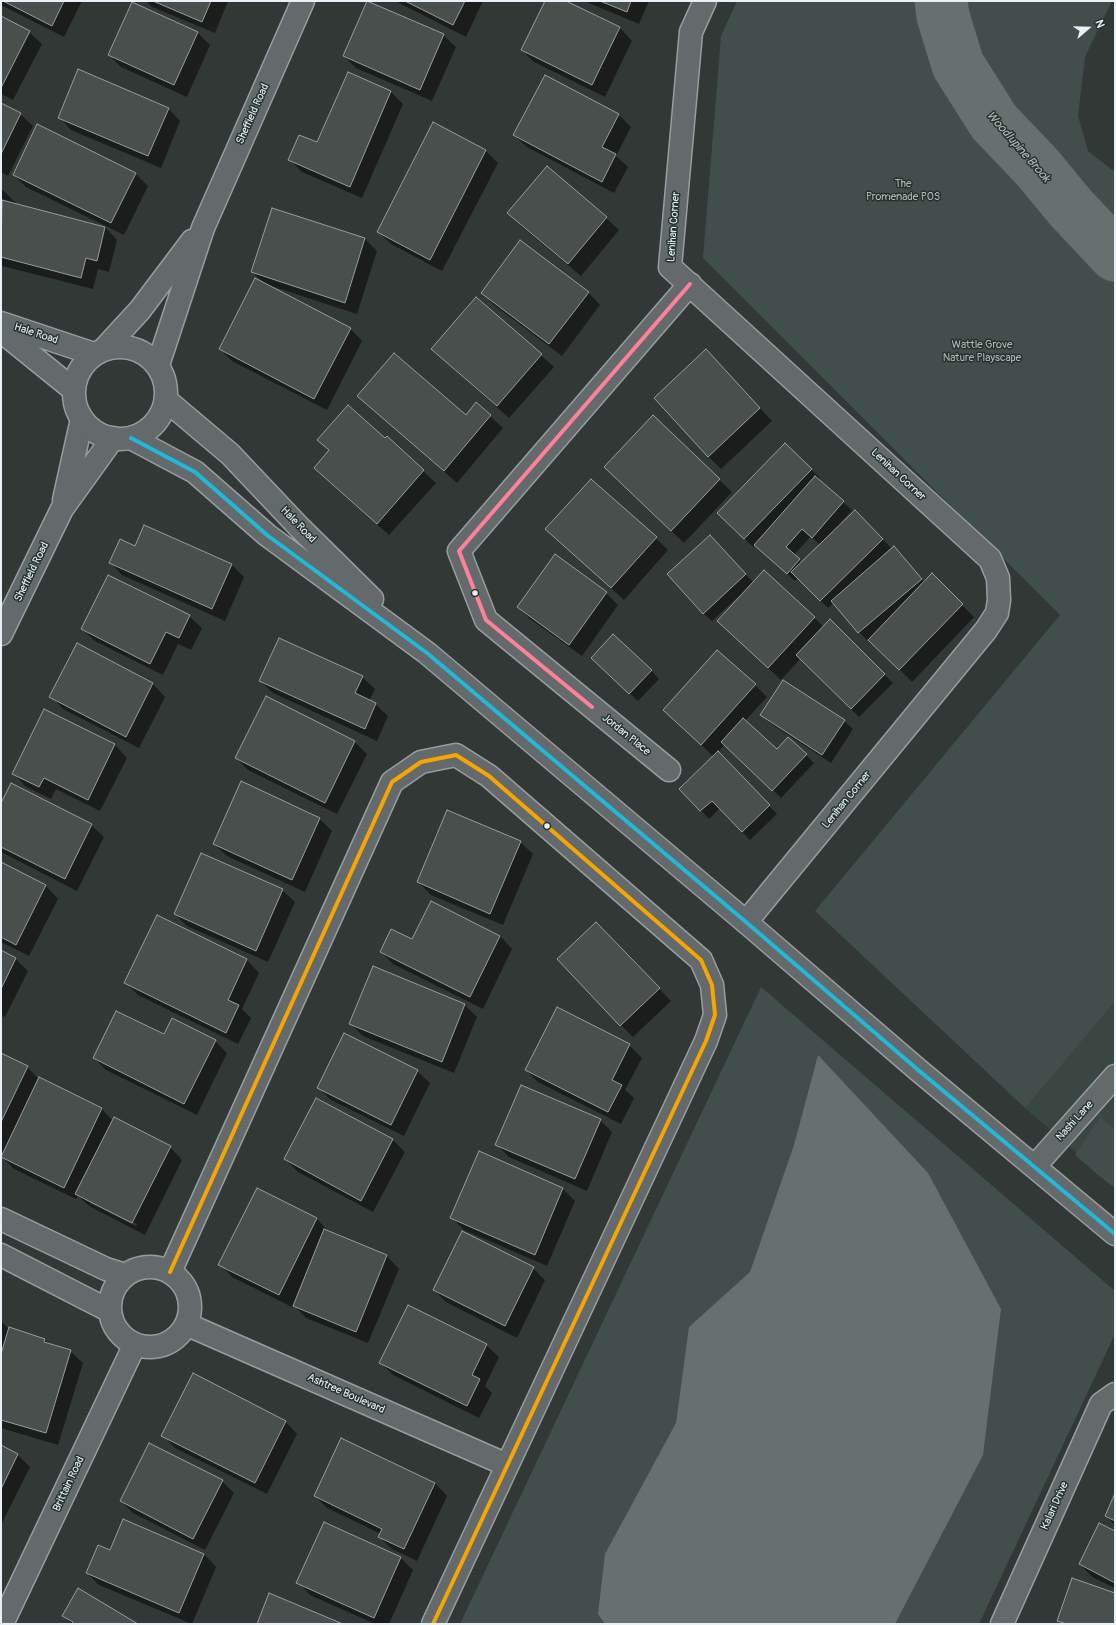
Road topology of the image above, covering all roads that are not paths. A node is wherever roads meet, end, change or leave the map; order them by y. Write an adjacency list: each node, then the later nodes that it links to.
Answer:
1 (303, 1): 3 (street, Sheffield Road)
2 (705, 1): 4 (street, Lenihan Corner)
3 (203, 228): 7 (street, Sheffield Road); 8 (street, Sheffield Road)
4 (690, 284): 16 (street, Jordan Place); 17 (street, Lenihan Corner)
5 (1, 323): 7 (street, Hale Road)
6 (1, 331): 9 (street, Hale Road)
7 (100, 351): 8 (street); 9 (street)
8 (158, 365): 10 (street)
9 (74, 390): 11 (street)
10 (166, 400): 12 (street); 15 (street, Hale Road)
11 (82, 419): 12 (street); 13 (street, Sheffield Road)
12 (122, 438): 13 (street, Sheffield Road); 15 (street, Hale Road)
13 (62, 509): 14 (street, Sheffield Road)
14 (1, 634)
15 (427, 653): 17 (street, Hale Road)
16 (669, 770)
17 (746, 922): 19 (street, Hale Road)
18 (1115, 1076): 19 (street, Nashi Lane)
19 (1035, 1166): 21 (street, Hale Road)
20 (1, 1219): 22 (street)
21 (1115, 1234)
22 (41, 1238): 24 (street); 26 (street)
23 (1, 1255): 24 (street)
24 (26, 1267): 27 (street)
25 (170, 1272): 26 (street); 28 (street); 31 (street)
26 (125, 1275): 27 (street)
27 (110, 1311): 29 (street)
28 (186, 1324): 29 (street); 31 (street, Ashtree Boulevard)
29 (135, 1344): 32 (street, Brittain Road)
30 (1115, 1394): 34 (street, Kalari Drive)
31 (507, 1465): 33 (street)
32 (2, 1624)
33 (432, 1624)
34 (1002, 1624)

